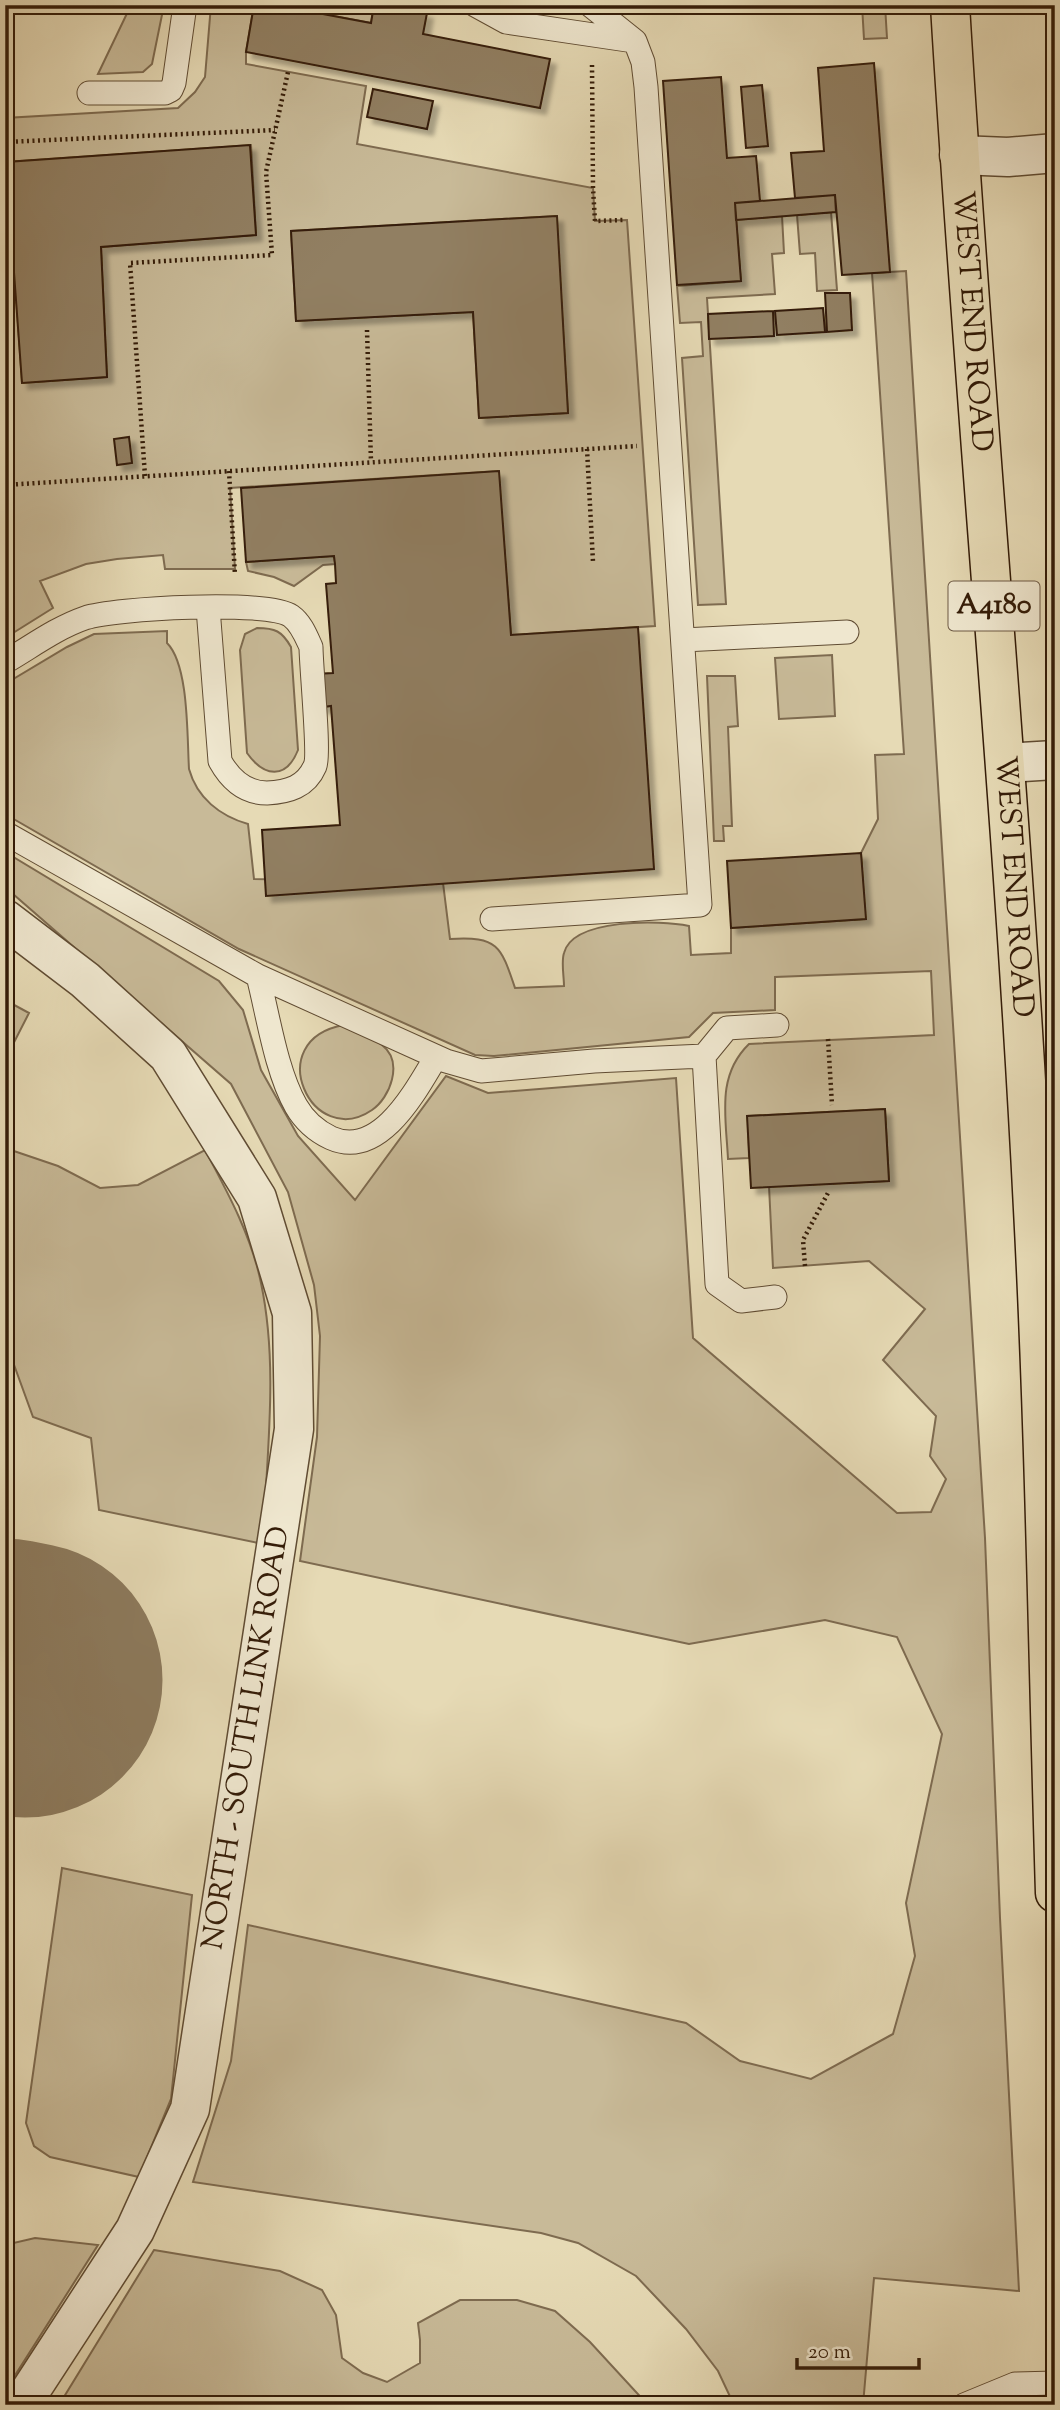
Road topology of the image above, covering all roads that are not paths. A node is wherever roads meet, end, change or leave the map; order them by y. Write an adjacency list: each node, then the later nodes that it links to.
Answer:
1 (185, 5): 6 (lane)
2 (475, 5): 5 (lane)
3 (590, 5): 5 (lane)
4 (950, 5): 8 (main road, WEST END ROAD / A4180)
5 (635, 41): 11 (lane)
6 (89, 93)
7 (1055, 153): 8 (street)
8 (959, 155): 14 (main road, WEST END ROAD / A4180)
9 (208, 608): 9 (lane); 12 (lane)
10 (847, 632): 11 (lane)
11 (682, 640): 17 (lane)
12 (5, 663)
13 (1055, 760): 14 (street)
14 (1006, 763): 22 (main road, WEST END ROAD / A4180)
15 (5, 833): 18 (lane)
16 (5, 919): 26 (street, NORTH - SOUTH LINK ROAD)
17 (492, 919)
18 (258, 976): 21 (lane); 21 (lane)
19 (777, 1025): 20 (lane)
20 (704, 1056): 21 (lane); 23 (lane)
21 (436, 1057)
22 (1044, 1207): 24 (main road, WEST END ROAD / A4180)
23 (775, 1297)
24 (1055, 1893)
25 (1055, 2383): 27 (lane)
26 (21, 2405)
27 (964, 2405)

